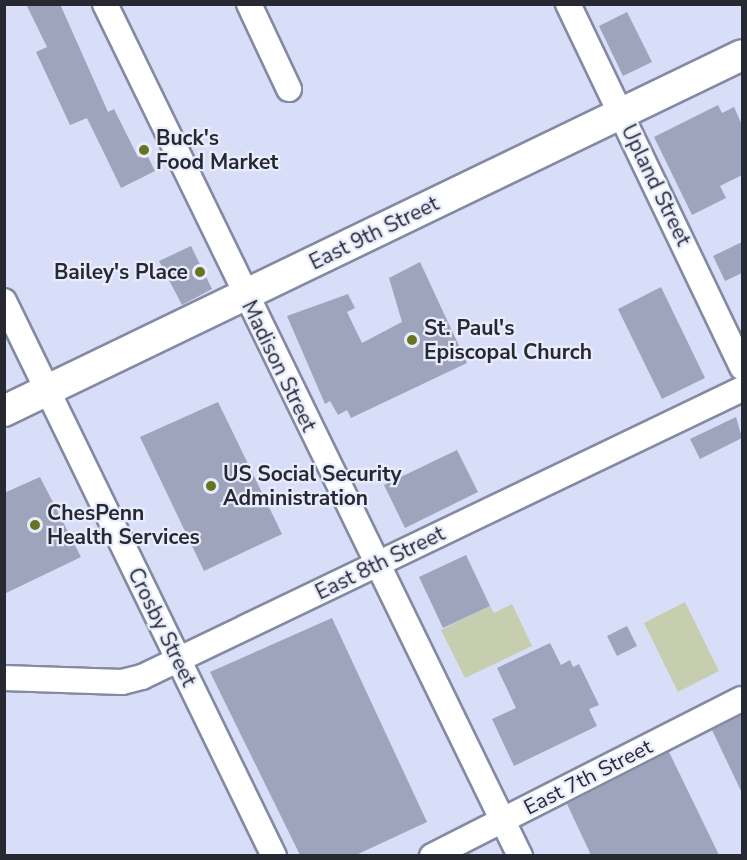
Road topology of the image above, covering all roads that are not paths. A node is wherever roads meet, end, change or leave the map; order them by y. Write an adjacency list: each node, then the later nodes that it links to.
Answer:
1 (105, 4): 7 (street, Madison Street)
2 (249, 4): 5 (street)
3 (568, 4): 6 (street, Upland Street)
4 (742, 55): 6 (main road, East 9th Street)
5 (289, 89)
6 (621, 114): 7 (main road, East 9th Street); 9 (street, Upland Street)
7 (244, 295): 11 (main road, East 9th Street); 13 (street, Madison Street)
8 (4, 301): 11 (street, Crosby Street)
9 (742, 367)
10 (742, 389): 13 (street, East 8th Street)
11 (47, 390): 12 (main road, East 9th Street); 14 (street, Crosby Street)
12 (4, 411)
13 (375, 565): 14 (street, East 8th Street); 17 (street, Madison Street)
14 (178, 660): 15 (street, East 8th Street); 18 (street, Crosby Street)
15 (4, 678)
16 (742, 699): 17 (street, East 7th Street)
17 (503, 820): 19 (street, East 7th Street); 20 (street, Madison Street)
18 (274, 855)
19 (432, 855)
20 (520, 855)

